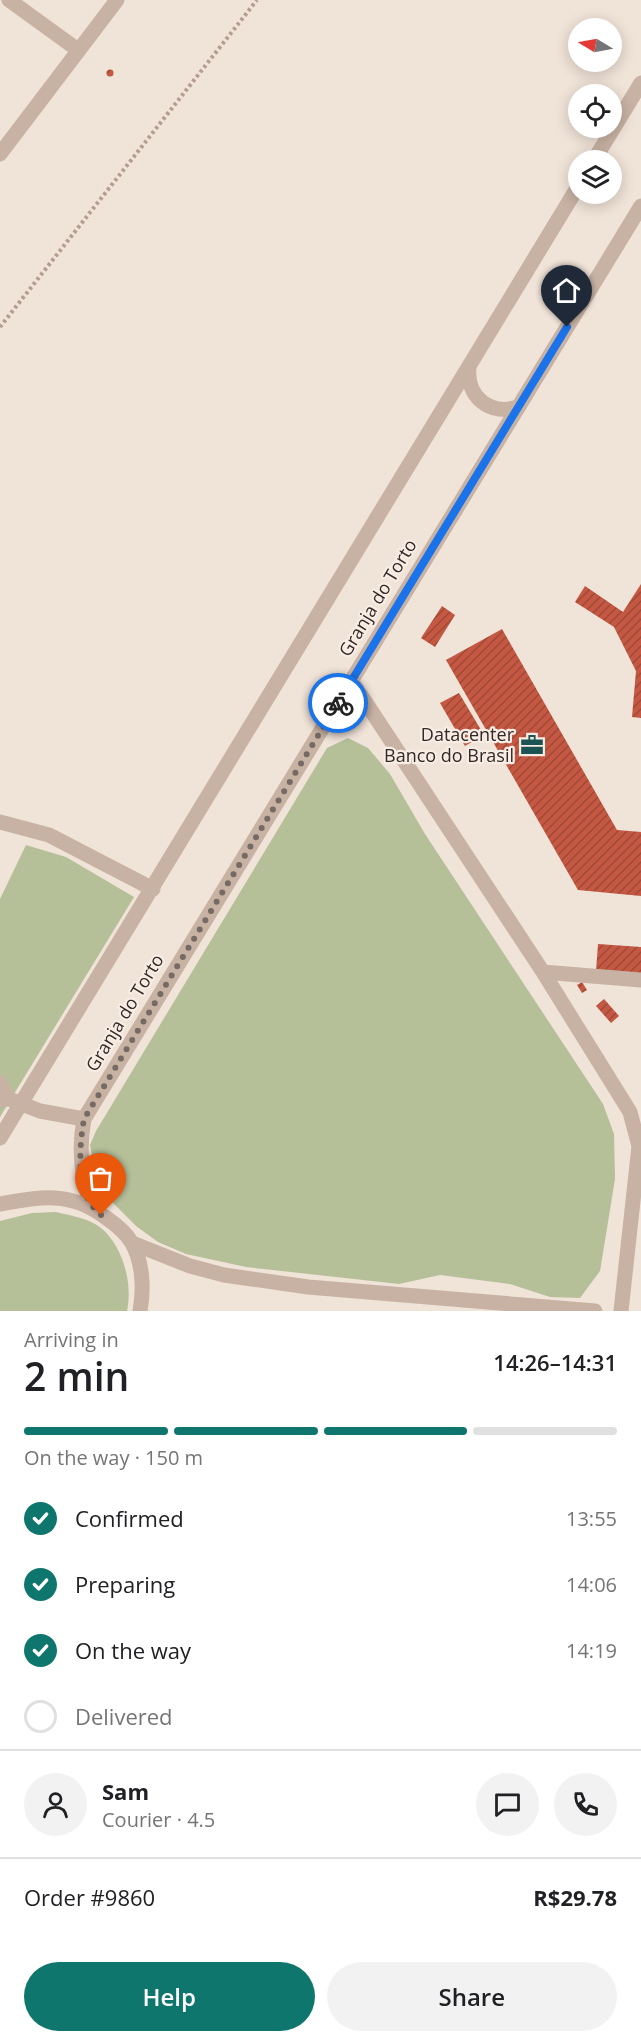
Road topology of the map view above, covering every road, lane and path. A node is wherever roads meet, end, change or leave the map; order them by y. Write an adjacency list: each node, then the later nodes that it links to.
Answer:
1 (9, 0): 4 (street)
2 (117, 0): 4 (street)
3 (257, 0): 10 (path)
4 (78, 50): 7 (street)
5 (641, 83): 6 (street)
6 (600, 150)
7 (0, 154)
8 (568, 203): 11 (street)
9 (641, 206): 12 (street, Granja do Torto)
10 (0, 327)
11 (469, 368): 12 (street); 15 (street)
12 (518, 407): 13 (street, Granja do Torto)
13 (351, 680): 16 (street); 20 (street, Granja do Torto)
14 (1, 827): 15 (street)
15 (153, 890): 19 (street)
16 (543, 972): 17 (street); 27 (street)
17 (641, 980)
18 (0, 1083): 19 (street)
19 (10, 1101): 20 (street); 21 (street)
20 (84, 1119): 23 (street, Granja do Torto)
21 (0, 1138)
22 (0, 1204): 23 (street)
23 (91, 1207): 24 (street)
24 (132, 1243): 25 (street); 26 (street)
25 (140, 1311)
26 (594, 1311)
27 (621, 1311)

